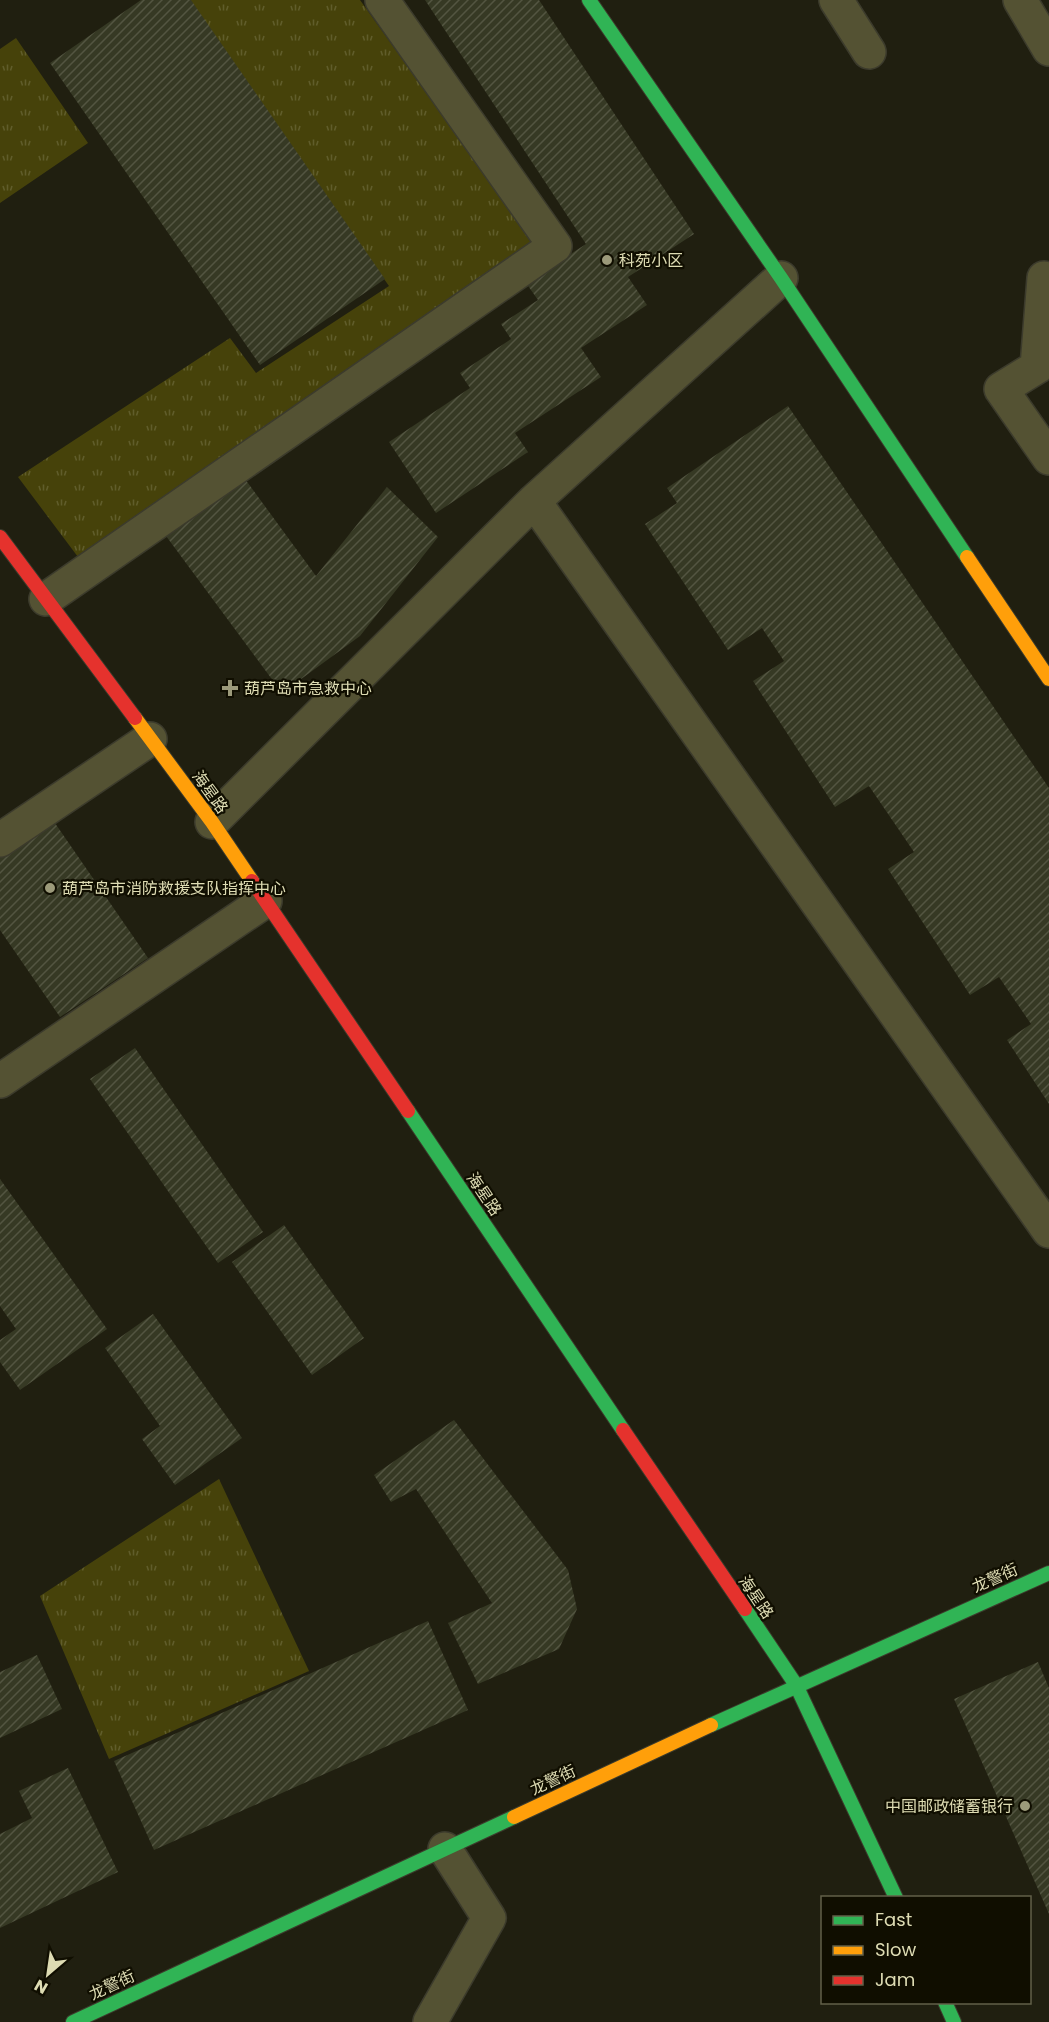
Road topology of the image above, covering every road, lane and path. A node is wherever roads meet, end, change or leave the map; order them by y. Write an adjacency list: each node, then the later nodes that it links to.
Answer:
1 (382, 0): 12 (street)
2 (589, 0): 7 (street)
3 (836, 0): 6 (street)
4 (1020, 0): 5 (street)
5 (1049, 49)
6 (869, 52)
7 (781, 278): 10 (street); 13 (street)
8 (1049, 281): 9 (street)
9 (1049, 458)
10 (534, 501): 15 (street); 19 (street)
11 (0, 537): 12 (street, 海星路)
12 (46, 599): 14 (street, 海星路)
13 (1049, 679)
14 (150, 739): 15 (street, 海星路); 16 (street)
15 (212, 822): 17 (street, 海星路)
16 (0, 840)
17 (265, 901): 18 (street); 21 (street, 海星路)
18 (0, 1081)
19 (1049, 1231)
20 (1049, 1572): 21 (street, 龙警街)
21 (796, 1685): 22 (street, 龙警街); 23 (street, 海星路)
22 (445, 1849): 25 (street, 龙警街); 26 (street)
23 (895, 1896)
24 (946, 2004): 27 (street)
25 (73, 2022)
26 (430, 2022)
27 (954, 2022)

